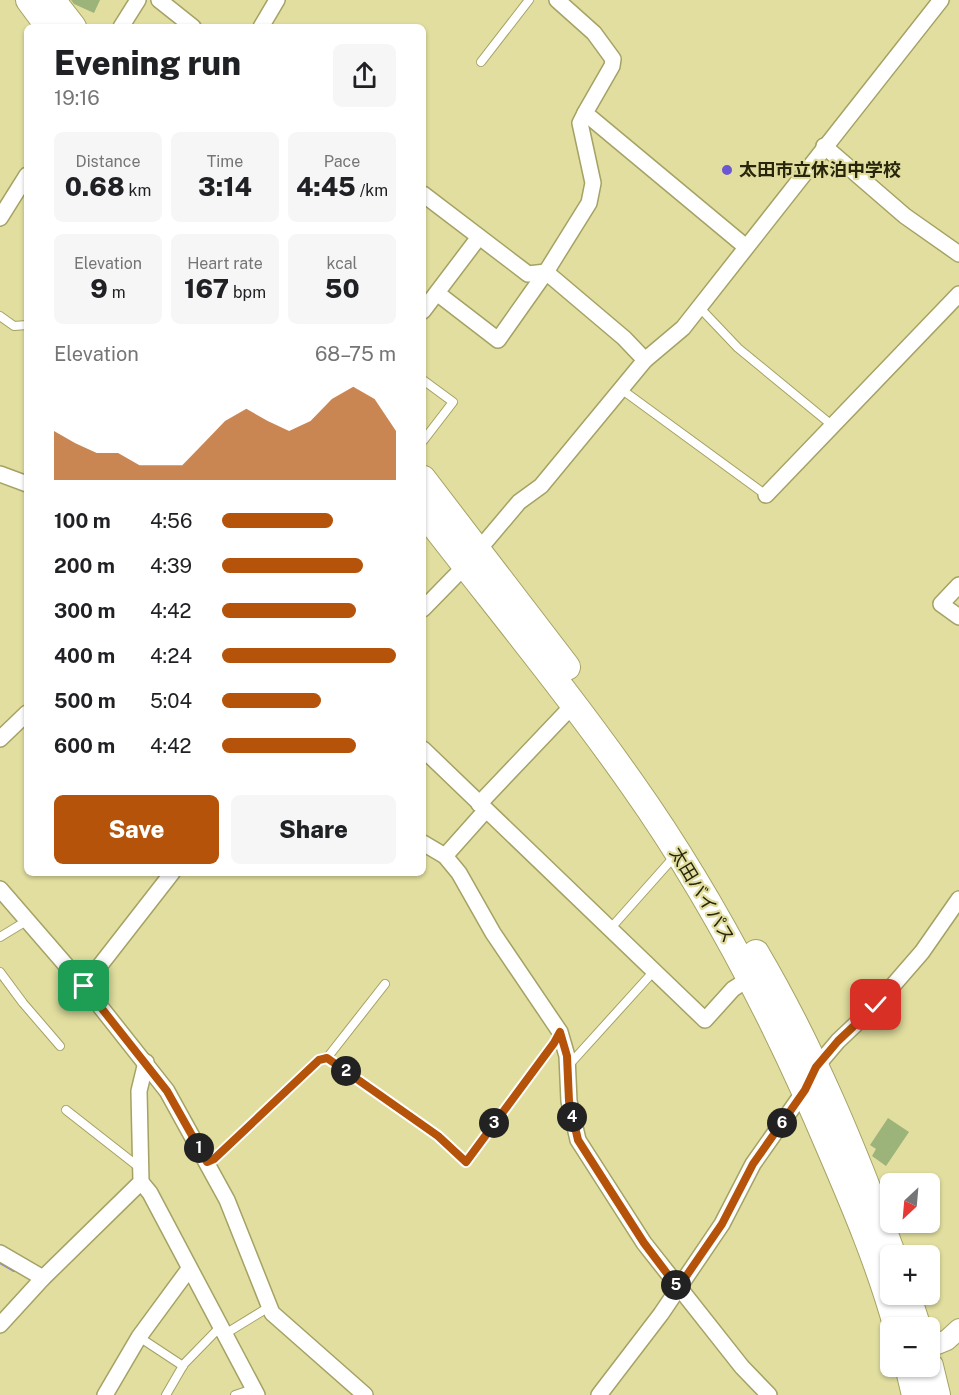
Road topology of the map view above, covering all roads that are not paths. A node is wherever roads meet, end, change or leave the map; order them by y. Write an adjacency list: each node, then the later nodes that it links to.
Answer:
1 (29, 0): 9 (highway)
2 (52, 0): 10 (highway)
3 (138, 0): 11 (street)
4 (159, 0): 12 (street)
5 (277, 0): 13 (street)
6 (529, 0): 14 (lane)
7 (557, 0): 15 (street)
8 (941, 0): 16 (street)
9 (47, 24)
10 (71, 24)
11 (123, 24)
12 (189, 24)
13 (263, 24)
14 (481, 62)
15 (585, 113): 21 (street); 23 (street)
16 (824, 146): 21 (street); 22 (street)
17 (24, 180): 19 (street)
18 (426, 196): 20 (street)
19 (0, 218)
20 (479, 237): 23 (street); 24 (street)
21 (746, 247): 27 (street)
22 (959, 254)
23 (546, 272): 24 (street); 30 (street)
24 (437, 293): 26 (street)
25 (959, 294): 33 (street)
26 (426, 307)
27 (699, 308): 30 (street); 33 (lane)
28 (0, 316): 29 (lane)
29 (24, 325)
30 (645, 360): 32 (street)
31 (426, 382): 34 (lane)
32 (621, 389): 38 (lane); 40 (street)
33 (833, 426): 38 (street)
34 (426, 437)
35 (0, 474): 36 (street)
36 (24, 483)
37 (426, 484): 40 (highway, 太田バイパス)
38 (766, 495)
39 (426, 514): 40 (highway, 太田バイパス)
40 (471, 558): 42 (street); 44 (highway, 太田バイパス); 68 (highway, 太田バイパス)
41 (959, 585): 43 (street)
42 (426, 606)
43 (959, 617)
44 (574, 704): 48 (street); 50 (highway, 太田バイパス)
45 (24, 716): 46 (street)
46 (0, 739)
47 (426, 751): 48 (street)
48 (483, 807): 51 (street); 56 (street)
49 (426, 845): 51 (street)
50 (678, 854): 56 (lane); 60 (highway, 太田バイパス)
51 (445, 856): 63 (street)
52 (170, 876): 62 (street)
53 (0, 889): 55 (street)
54 (959, 899): 68 (street)
55 (28, 920): 57 (lane); 62 (street)
56 (610, 929): 58 (street)
57 (0, 937)
58 (654, 971): 60 (street); 67 (lane)
59 (0, 972): 64 (lane)
60 (750, 978): 69 (highway, 太田バイパス)
61 (385, 984): 65 (lane)
62 (84, 986): 66 (street)
63 (560, 1032): 65 (lane); 67 (street)
64 (60, 1046)
65 (327, 1058): 71 (lane)
66 (146, 1062): 71 (street); 72 (street)
67 (568, 1066): 77 (street)
68 (816, 1067): 69 (street); 73 (highway, 太田バイパス)
69 (805, 1090): 77 (street); 79 (highway, 太田バイパス)
70 (66, 1110): 72 (lane)
71 (207, 1162): 78 (street)
72 (141, 1175): 75 (street); 76 (street)
73 (889, 1245)
74 (0, 1253): 76 (street)
75 (189, 1269): 82 (street); 83 (street)
76 (44, 1278): 80 (street)
77 (678, 1288): 93 (street); 94 (street)
78 (269, 1307): 82 (lane); 92 (street)
79 (893, 1317)
80 (0, 1325)
81 (959, 1329): 84 (street)
82 (223, 1330): 85 (lane); 88 (street)
83 (139, 1337): 85 (lane); 89 (street)
84 (940, 1343)
85 (183, 1366): 90 (lane)
86 (911, 1377): 95 (highway)
87 (933, 1377): 96 (highway)
88 (255, 1392): 91 (lane)
89 (105, 1395)
90 (166, 1395)
91 (235, 1395)
92 (365, 1395)
93 (599, 1395)
94 (769, 1395)
95 (915, 1395)
96 (937, 1395)

